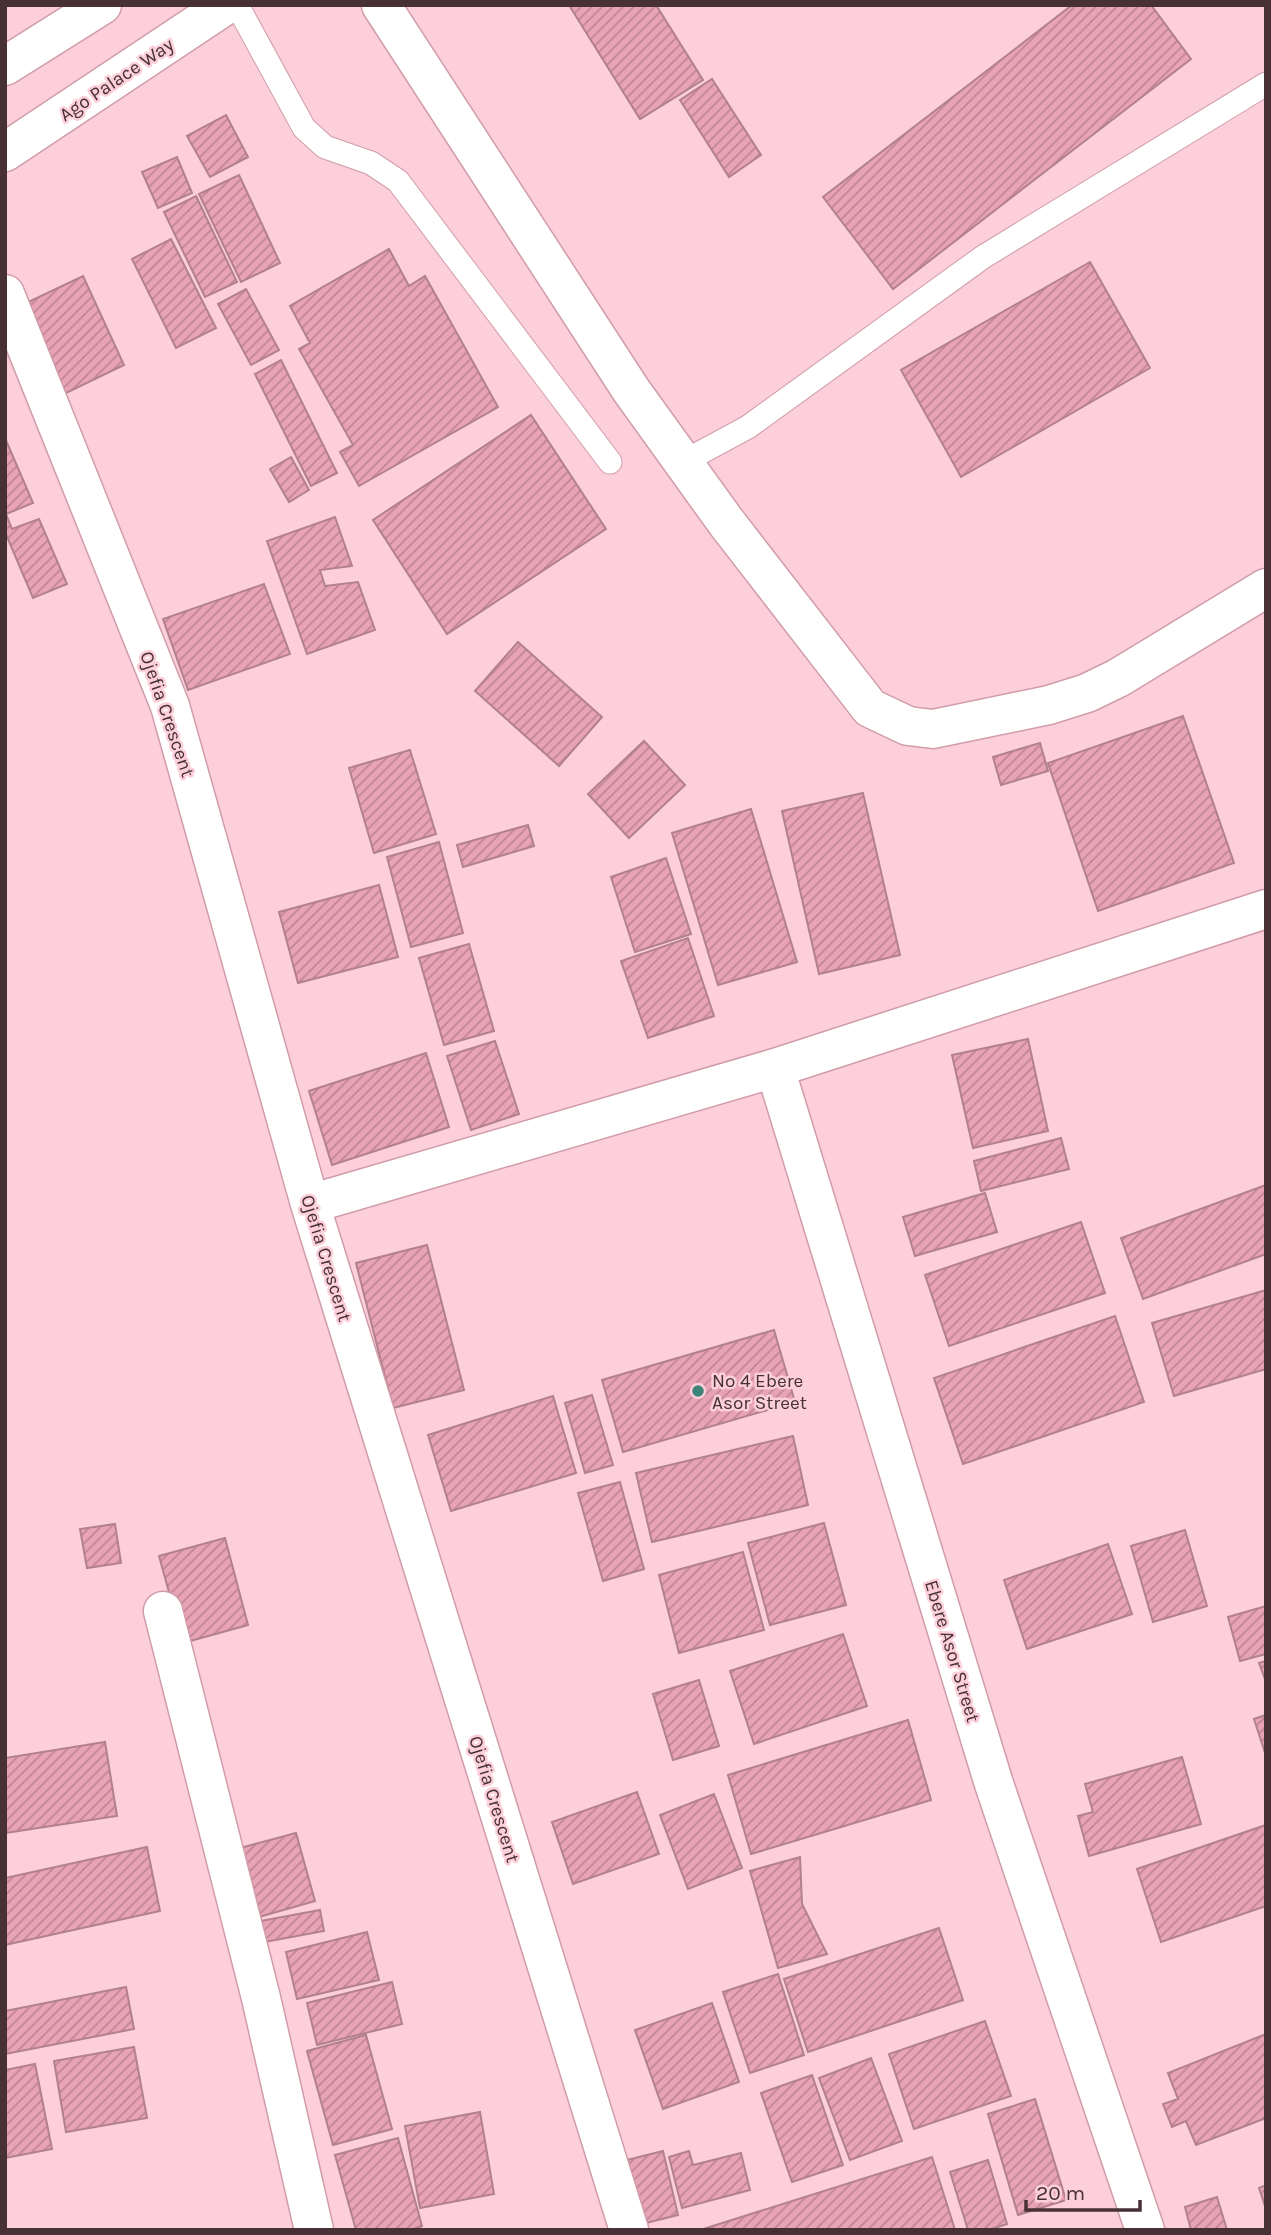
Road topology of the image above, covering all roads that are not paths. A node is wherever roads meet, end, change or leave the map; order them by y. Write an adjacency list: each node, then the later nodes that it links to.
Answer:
1 (226, 5): 7 (street, Ago Palace Way)
2 (237, 5): 9 (lane)
3 (381, 5): 10 (street)
4 (99, 6): 5 (street)
5 (5, 65)
6 (1266, 84): 10 (lane)
7 (5, 152)
8 (5, 293): 14 (street, Ojefia Crescent)
9 (610, 461)
10 (685, 461): 11 (street)
11 (1266, 588)
12 (1264, 917): 13 (street)
13 (775, 1068): 14 (street); 18 (street, Ebere Asor Street)
14 (310, 1203): 17 (street, Ojefia Crescent)
15 (163, 1611): 16 (street)
16 (314, 2230)
17 (629, 2230)
18 (1145, 2230)

